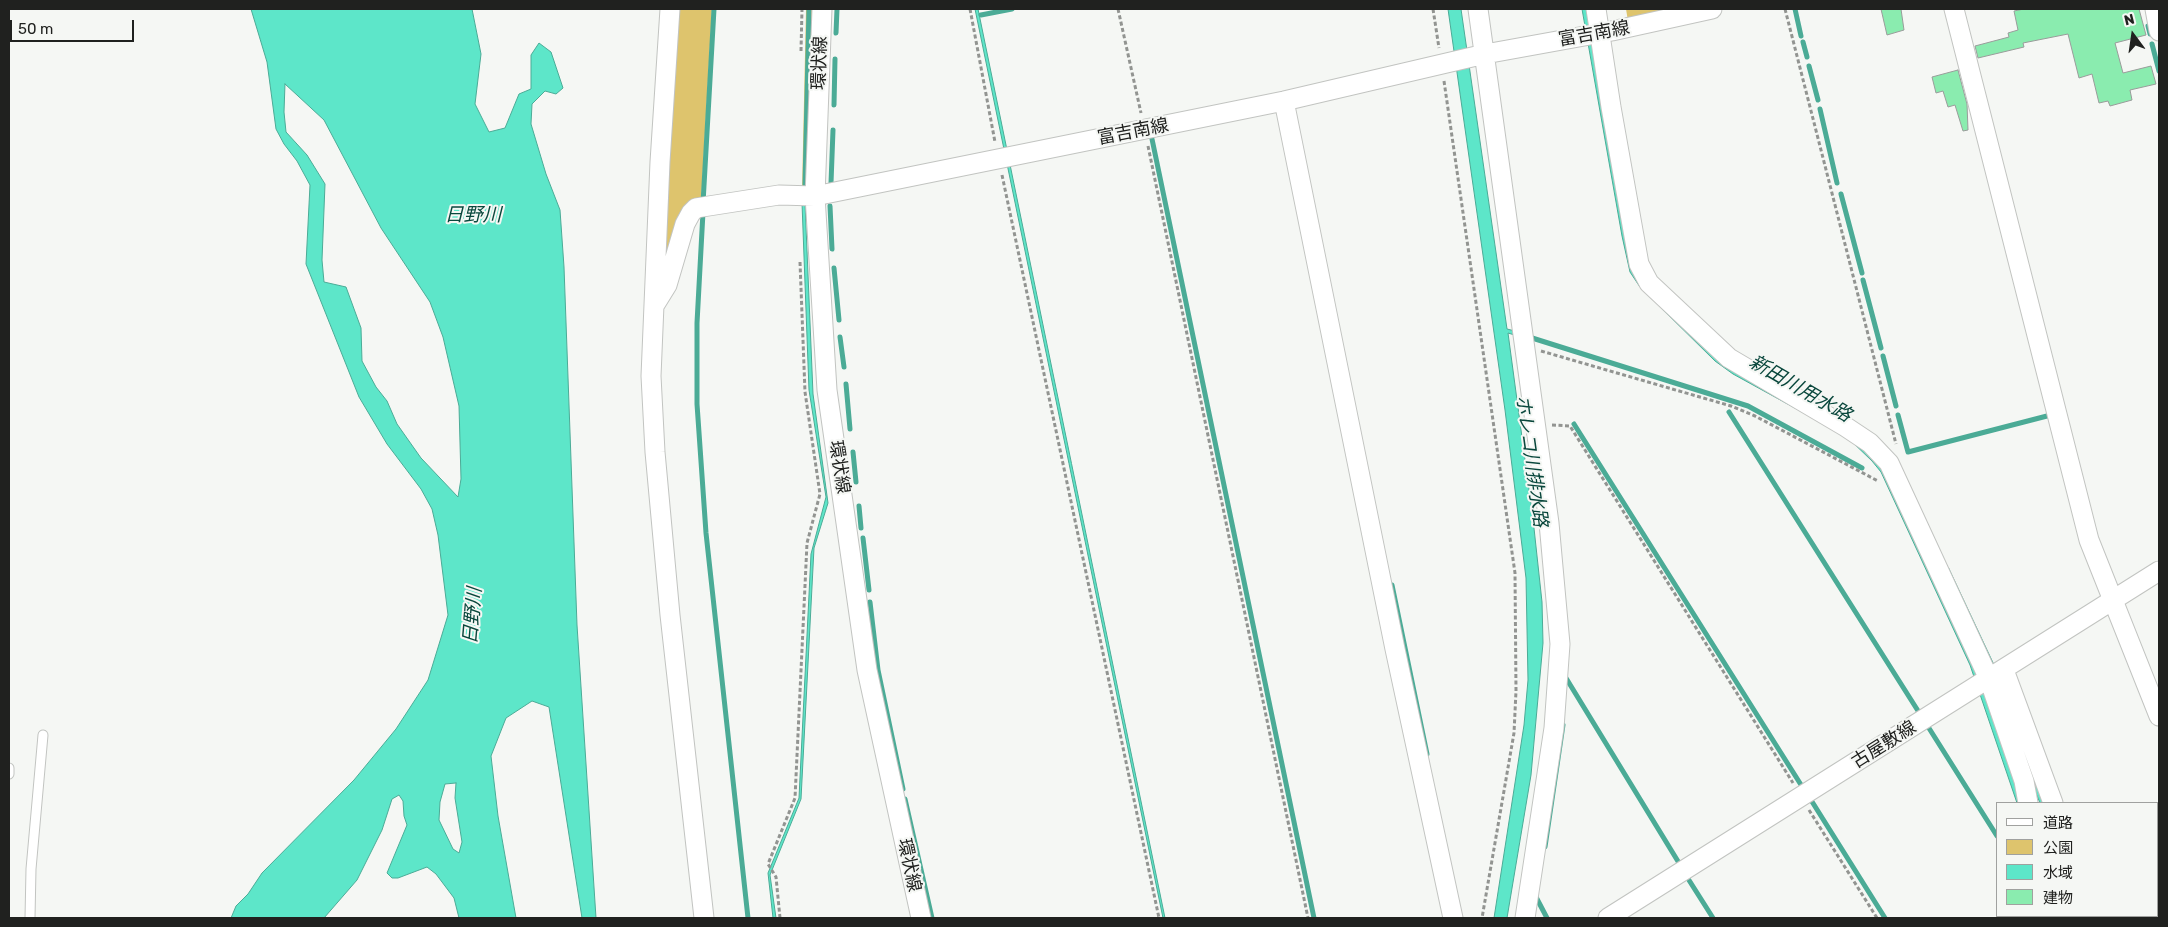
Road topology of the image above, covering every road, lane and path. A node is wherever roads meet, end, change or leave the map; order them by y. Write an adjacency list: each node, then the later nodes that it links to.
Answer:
1 (670, 9): 23 (street)
2 (802, 9): 16 (path)
3 (822, 9): 21 (street, 環状線)
4 (970, 9): 20 (path)
5 (1118, 9): 19 (path)
6 (1433, 9): 17 (path)
7 (1478, 9): 15 (street)
8 (1596, 9): 14 (street)
9 (1712, 9): 14 (street, 富吉南線)
10 (1786, 9): 26 (path)
11 (1954, 9): 29 (street)
12 (2155, 9): 13 (street)
13 (2159, 31)
14 (1600, 32): 15 (street, 富吉南線); 26 (street)
15 (1480, 55): 17 (street, 富吉南線); 24 (street)
16 (801, 58)
17 (1445, 63): 18 (street, 富吉南線); 45 (path)
18 (1284, 101): 19 (street, 富吉南線); 44 (street)
19 (1144, 130): 20 (street, 富吉南線); 43 (path)
20 (998, 159): 21 (street, 富吉南線); 42 (path)
21 (815, 196): 23 (street, 富吉南線); 41 (street, 環状線)
22 (800, 253): 40 (path)
23 (654, 306): 39 (street)
24 (1526, 347): 25 (street); 27 (path)
25 (1536, 425): 35 (path); 46 (street)
26 (1889, 464): 27 (street)
27 (1900, 486): 30 (street)
28 (2159, 571): 29 (street, 古屋敷線)
29 (2113, 600): 30 (street, 古屋敷線); 31 (street)
30 (1997, 674): 35 (street, 古屋敷線); 36 (street); 37 (street)
31 (2159, 716)
32 (43, 735): 38 (lane)
33 (9, 768): 34 (lane)
34 (9, 774)
35 (1801, 797): 47 (street, 古屋敷線); 48 (path)
36 (2028, 802)
37 (2053, 802)
38 (30, 918)
39 (704, 918)
40 (780, 918)
41 (920, 918)
42 (1159, 918)
43 (1308, 918)
44 (1453, 918)
45 (1482, 918)
46 (1525, 918)
47 (1608, 918)
48 (1878, 918)

